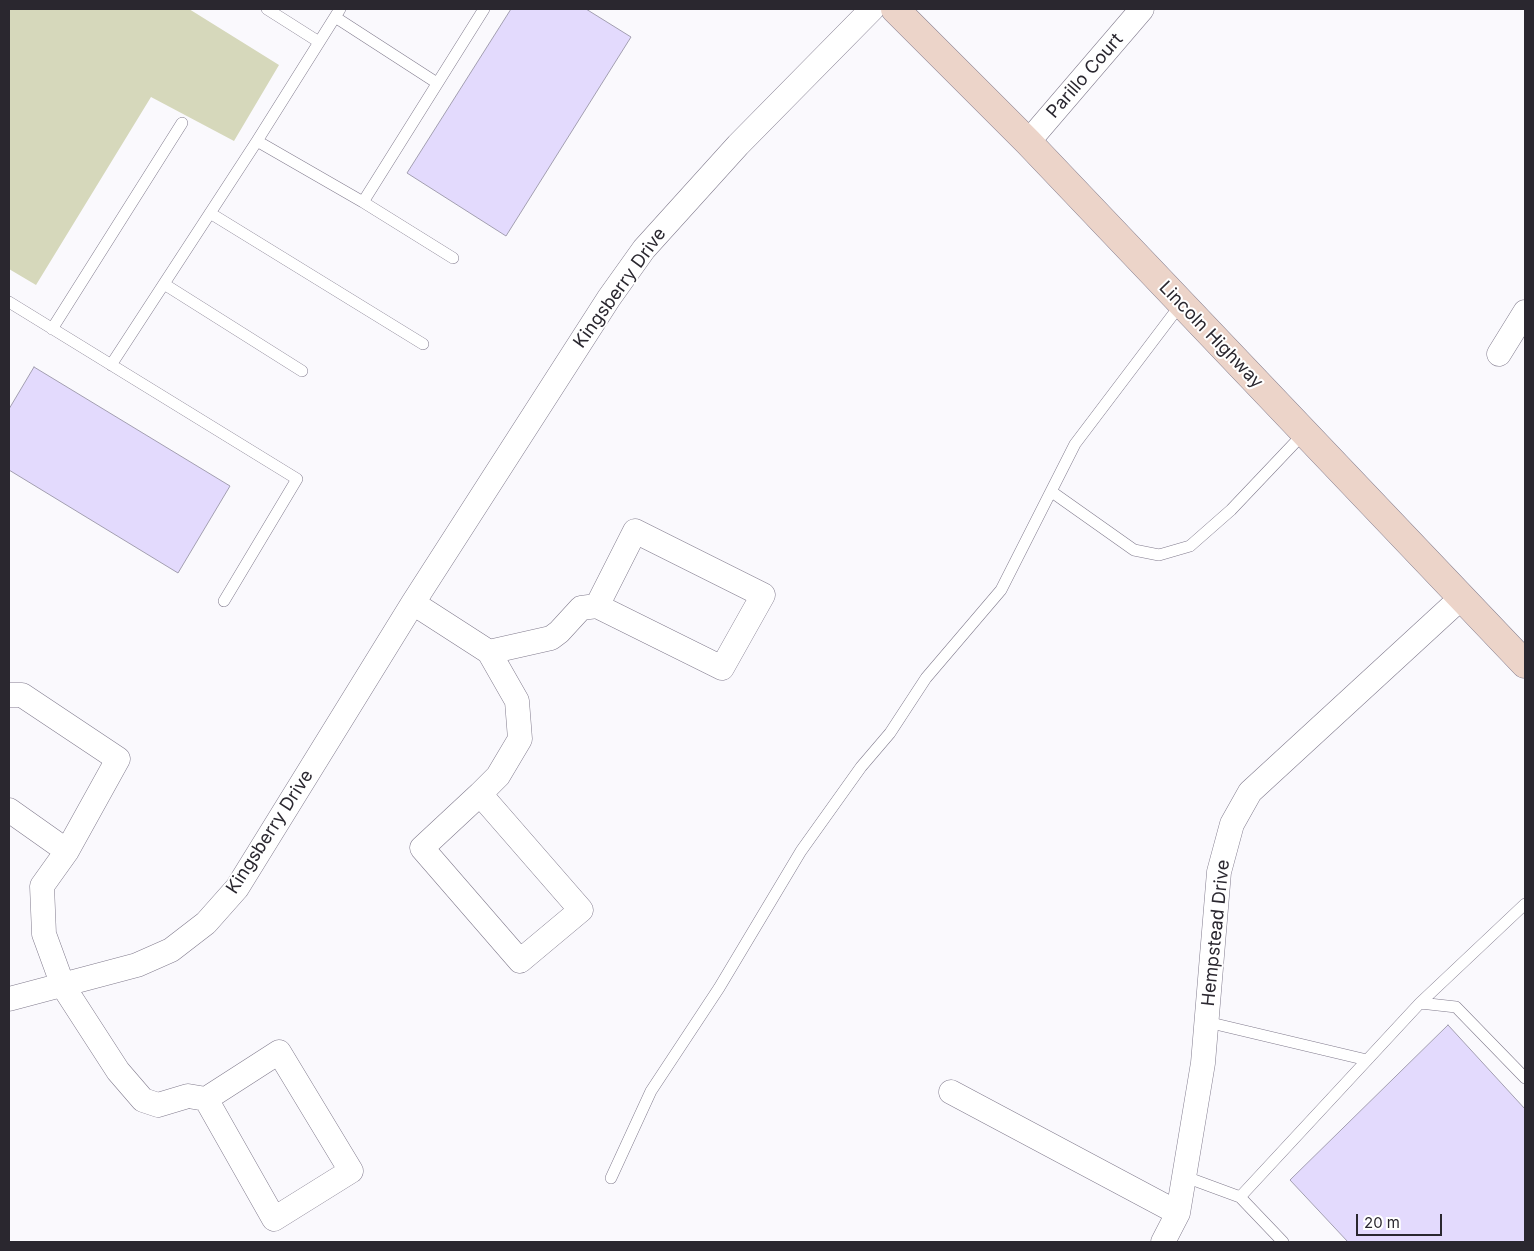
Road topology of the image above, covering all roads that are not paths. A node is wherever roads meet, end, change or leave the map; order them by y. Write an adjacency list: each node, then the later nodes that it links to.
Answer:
1 (267, 9): 7 (lane)
2 (484, 9): 8 (lane)
3 (872, 9): 28 (street, Kingsberry Drive)
4 (895, 9): 11 (main road, Lincoln Highway)
5 (1142, 9): 11 (street, Parillo Court)
6 (337, 13): 7 (lane); 8 (lane)
7 (319, 42): 10 (lane)
8 (437, 83): 12 (lane)
9 (182, 123): 19 (lane)
10 (257, 141): 12 (lane); 13 (lane)
11 (1028, 142): 17 (main road, Lincoln Highway)
12 (363, 202): 14 (lane)
13 (210, 213): 15 (lane); 20 (lane)
14 (453, 258)
15 (164, 284): 22 (lane); 23 (lane)
16 (9, 302): 19 (lane)
17 (1181, 304): 24 (main road, Lincoln Highway); 25 (lane)
18 (1525, 312): 21 (street)
19 (52, 329): 22 (lane)
20 (423, 344)
21 (1499, 354)
22 (111, 365): 27 (lane)
23 (302, 371)
24 (1305, 432): 25 (lane); 26 (main road, Lincoln Highway)
25 (1052, 492): 46 (lane)
26 (1461, 598): 31 (main road, Lincoln Highway); 40 (street, Hempstead Drive)
27 (224, 601)
28 (413, 604): 30 (street); 37 (street, Kingsberry Drive)
29 (597, 606): 29 (street); 30 (street)
30 (489, 652): 33 (street)
31 (1525, 664)
32 (9, 695): 35 (street)
33 (480, 794): 33 (street)
34 (9, 810): 35 (street)
35 (67, 851): 37 (street)
36 (1525, 904): 39 (lane)
37 (63, 986): 38 (street, Kingsberry Drive); 44 (street)
38 (9, 999)
39 (1420, 1003): 41 (lane); 42 (lane)
40 (1206, 1022): 41 (lane); 45 (street, Hempstead Drive)
41 (1367, 1060): 47 (lane)
42 (1525, 1078)
43 (951, 1092): 48 (street)
44 (206, 1100): 44 (street)
45 (1183, 1176): 47 (lane); 48 (street, Hempstead Drive)
46 (611, 1178)
47 (1240, 1197): 50 (lane)
48 (1178, 1213): 49 (street, Hempstead Drive)
49 (1163, 1242)
50 (1283, 1242)

